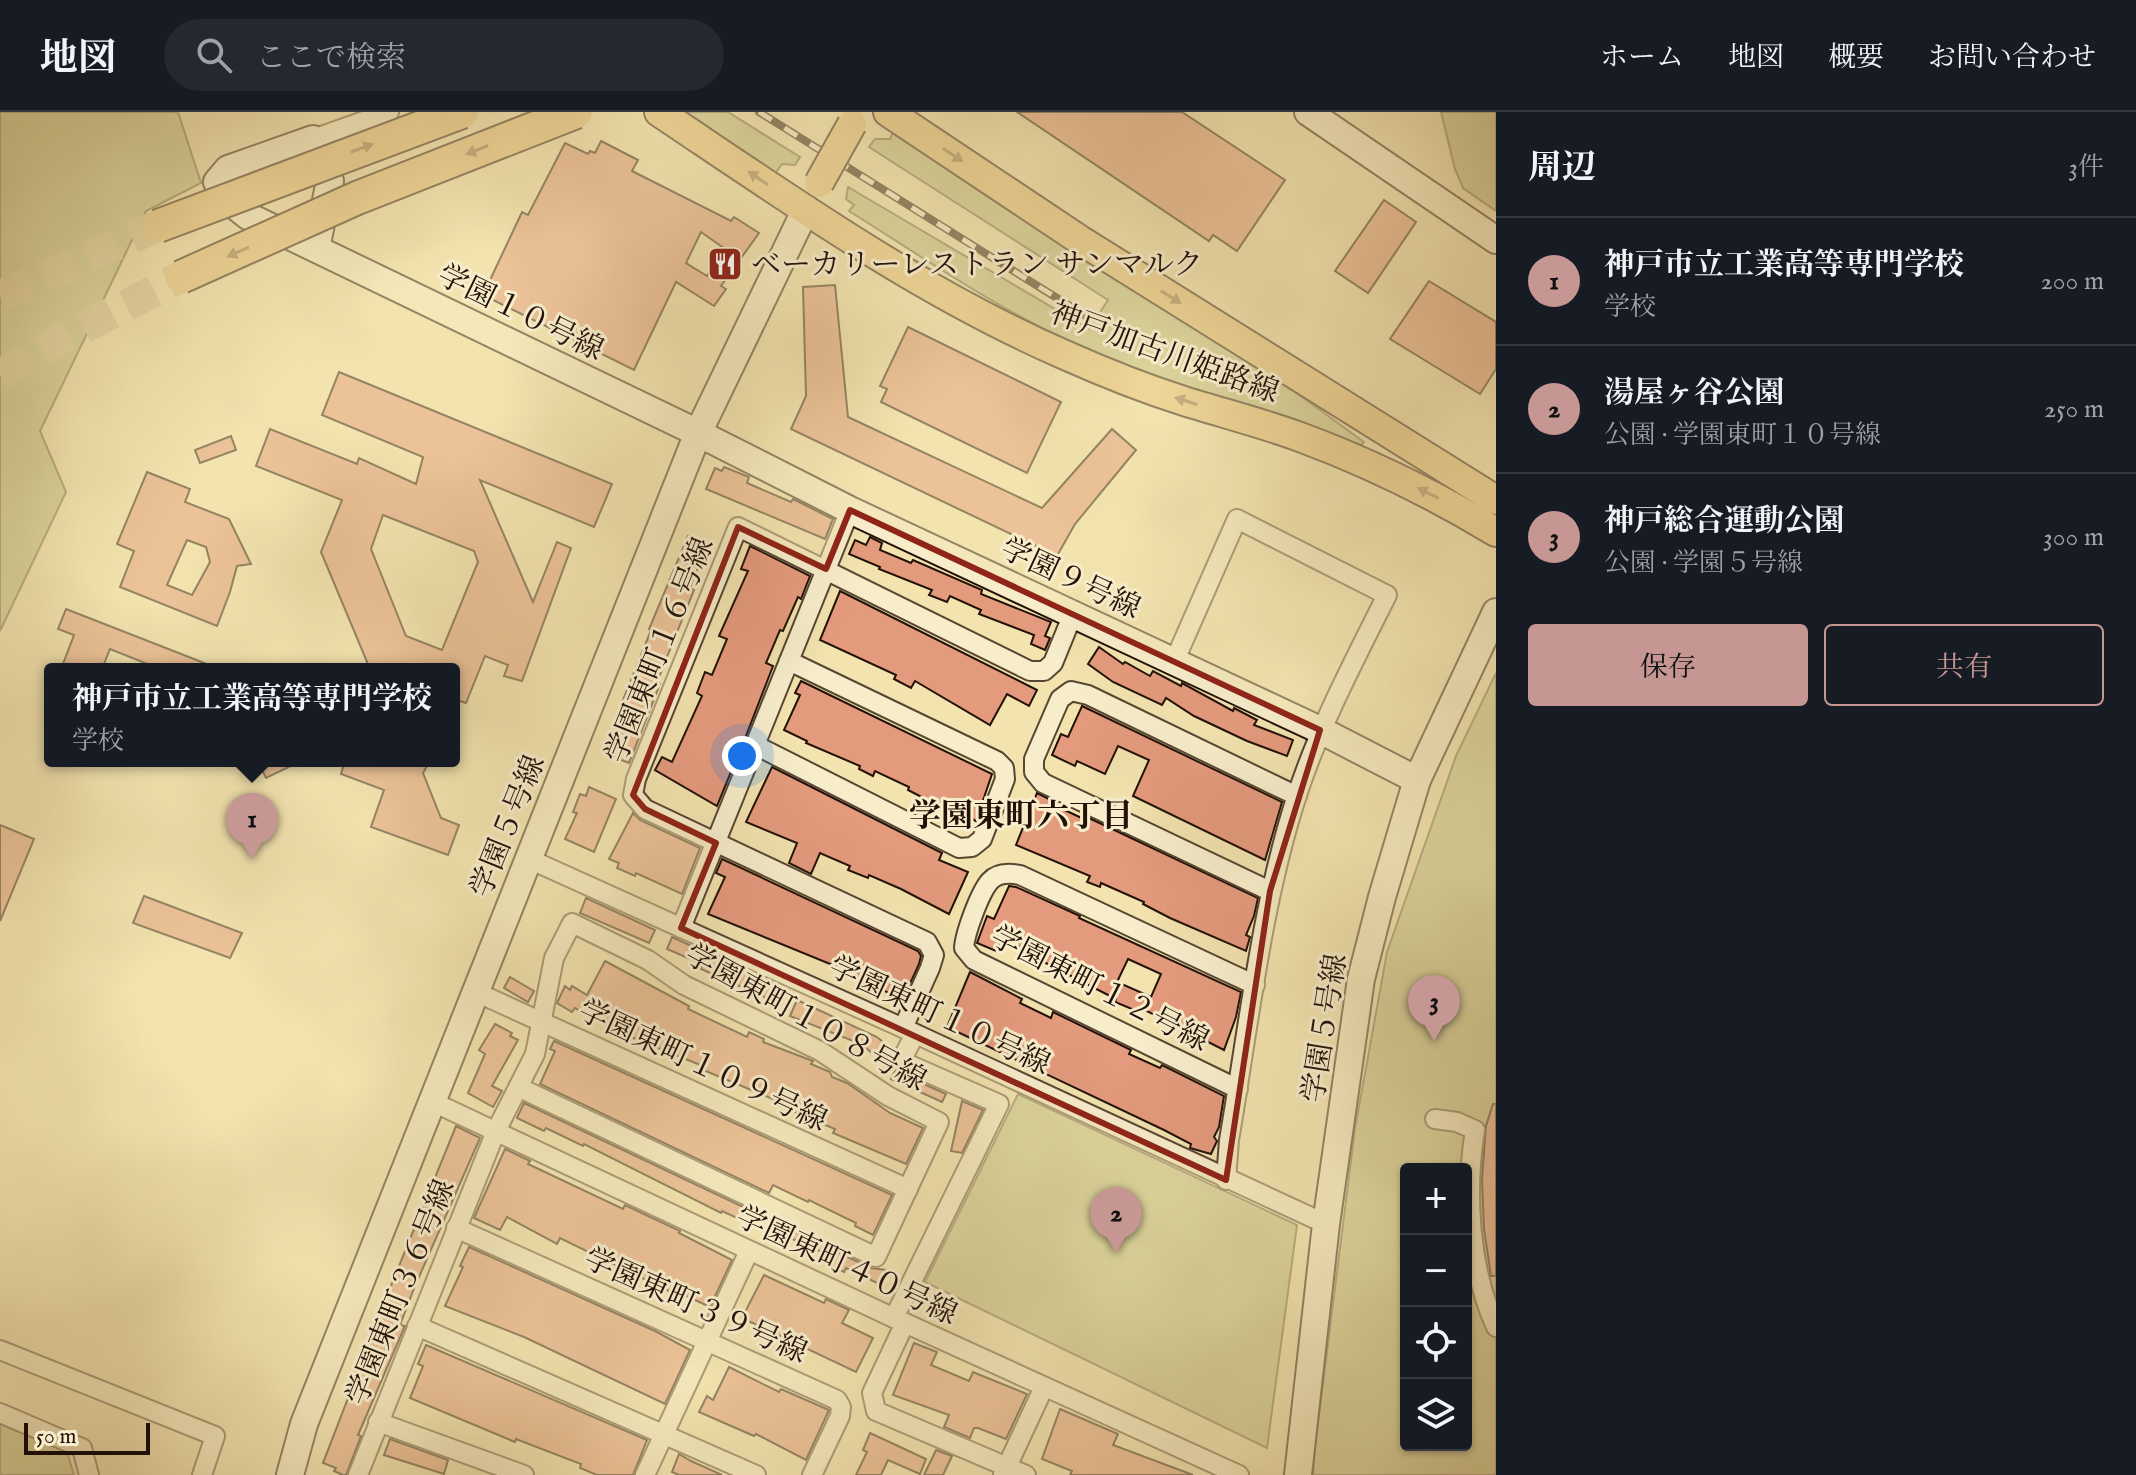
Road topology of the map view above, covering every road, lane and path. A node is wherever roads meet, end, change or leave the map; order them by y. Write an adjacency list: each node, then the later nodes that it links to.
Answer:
1 (389, 112): 8 (street)
2 (462, 112): 10 (highway, one-way to 2, bridge)
3 (576, 112): 13 (highway, one-way to 13, bridge)
4 (659, 112): 9 (main road, 神戸加古川姫路線, one-way to 4)
5 (888, 112): 15 (main road, 神戸加古川姫路線, one-way to 15)
6 (1308, 112): 11 (street)
7 (855, 118): 9 (main road, bridge)
8 (313, 139): 12 (street); 12 (street, 学園１０号線)
9 (806, 209): 14 (street, 学園５号線); 17 (main road, 神戸加古川姫路線, one-way to 9)
10 (158, 226)
11 (1496, 240)
12 (316, 248): 14 (street, 学園１０号線)
13 (181, 277)
14 (698, 433): 16 (street, 学園９号線); 28 (street, 学園５号線)
15 (1496, 500)
16 (850, 510): 18 (street); 20 (street, 学園９号線)
17 (1496, 532)
18 (826, 569): 20 (street); 21 (street); 27 (street, 学園東町１６号線)
19 (1496, 612): 25 (street, 学園５号線)
20 (1073, 614): 22 (street, 学園９号線)
21 (789, 661): 24 (street); 24 (street)
22 (1174, 662): 23 (street, 学園９号線); 23 (street)
23 (1320, 730): 25 (street, 学園９号線); 26 (street)
24 (755, 745): 27 (street)
25 (1417, 780): 42 (street, 学園５号線)
26 (1297, 796): 29 (street); 29 (street)
27 (716, 843): 30 (street); 34 (street)
28 (529, 859): 30 (street, 学園東町１０号線); 32 (street, 学園５号線)
29 (1270, 891): 31 (street)
30 (681, 928): 34 (street, 学園東町１０号線)
31 (1255, 985): 36 (street); 36 (street, 学園東町１２号線)
32 (476, 992): 33 (street, 学園東町１０９号線); 37 (street, 学園５号線)
33 (542, 1022): 35 (street, 学園東町１０８号線); 41 (street, 学園東町１０９号線); 41 (street, 学園東町１０８号線)
34 (909, 1031): 40 (street, 学園東町１０号線); 45 (street)
35 (518, 1087): 39 (street, 学園東町１０８号線); 41 (street, 学園東町１０８号線)
36 (1238, 1089): 40 (street)
37 (433, 1102): 39 (street, 学園東町４０号線); 58 (street, 学園５号線)
38 (1435, 1119): 47 (street)
39 (496, 1131): 43 (street, 学園東町３６号線); 44 (street, 学園東町４０号線)
40 (1226, 1180): 42 (street, 学園東町１０号線)
41 (908, 1189)
42 (1326, 1224): 66 (street, 学園５号線)
43 (456, 1228): 46 (street, 学園東町３６号線); 48 (street, 学園東町３９号線)
44 (749, 1251): 45 (street, 学園東町４０号線); 48 (street)
45 (900, 1320): 50 (street, 学園東町４０号線); 54 (street)
46 (417, 1326): 52 (street, 学園東町３６号線); 53 (street)
47 (1494, 1332)
48 (707, 1340): 53 (street); 63 (street, 学園東町３９号線)
49 (0, 1350): 57 (street)
50 (1044, 1387): 54 (street); 55 (street, 学園東町４０号線)
51 (0, 1413): 56 (street)
52 (378, 1422): 59 (street, 学園東町３６号線); 60 (street)
53 (663, 1433): 61 (street); 62 (street)
54 (1005, 1471): 64 (street)
55 (1219, 1471): 65 (street, 学園東町４０号線)
56 (89, 1475)
57 (202, 1475)
58 (290, 1475)
59 (358, 1475)
60 (524, 1475)
61 (645, 1475)
62 (756, 1475)
63 (812, 1475)
64 (1026, 1475)
65 (1239, 1475)
66 (1298, 1475)

